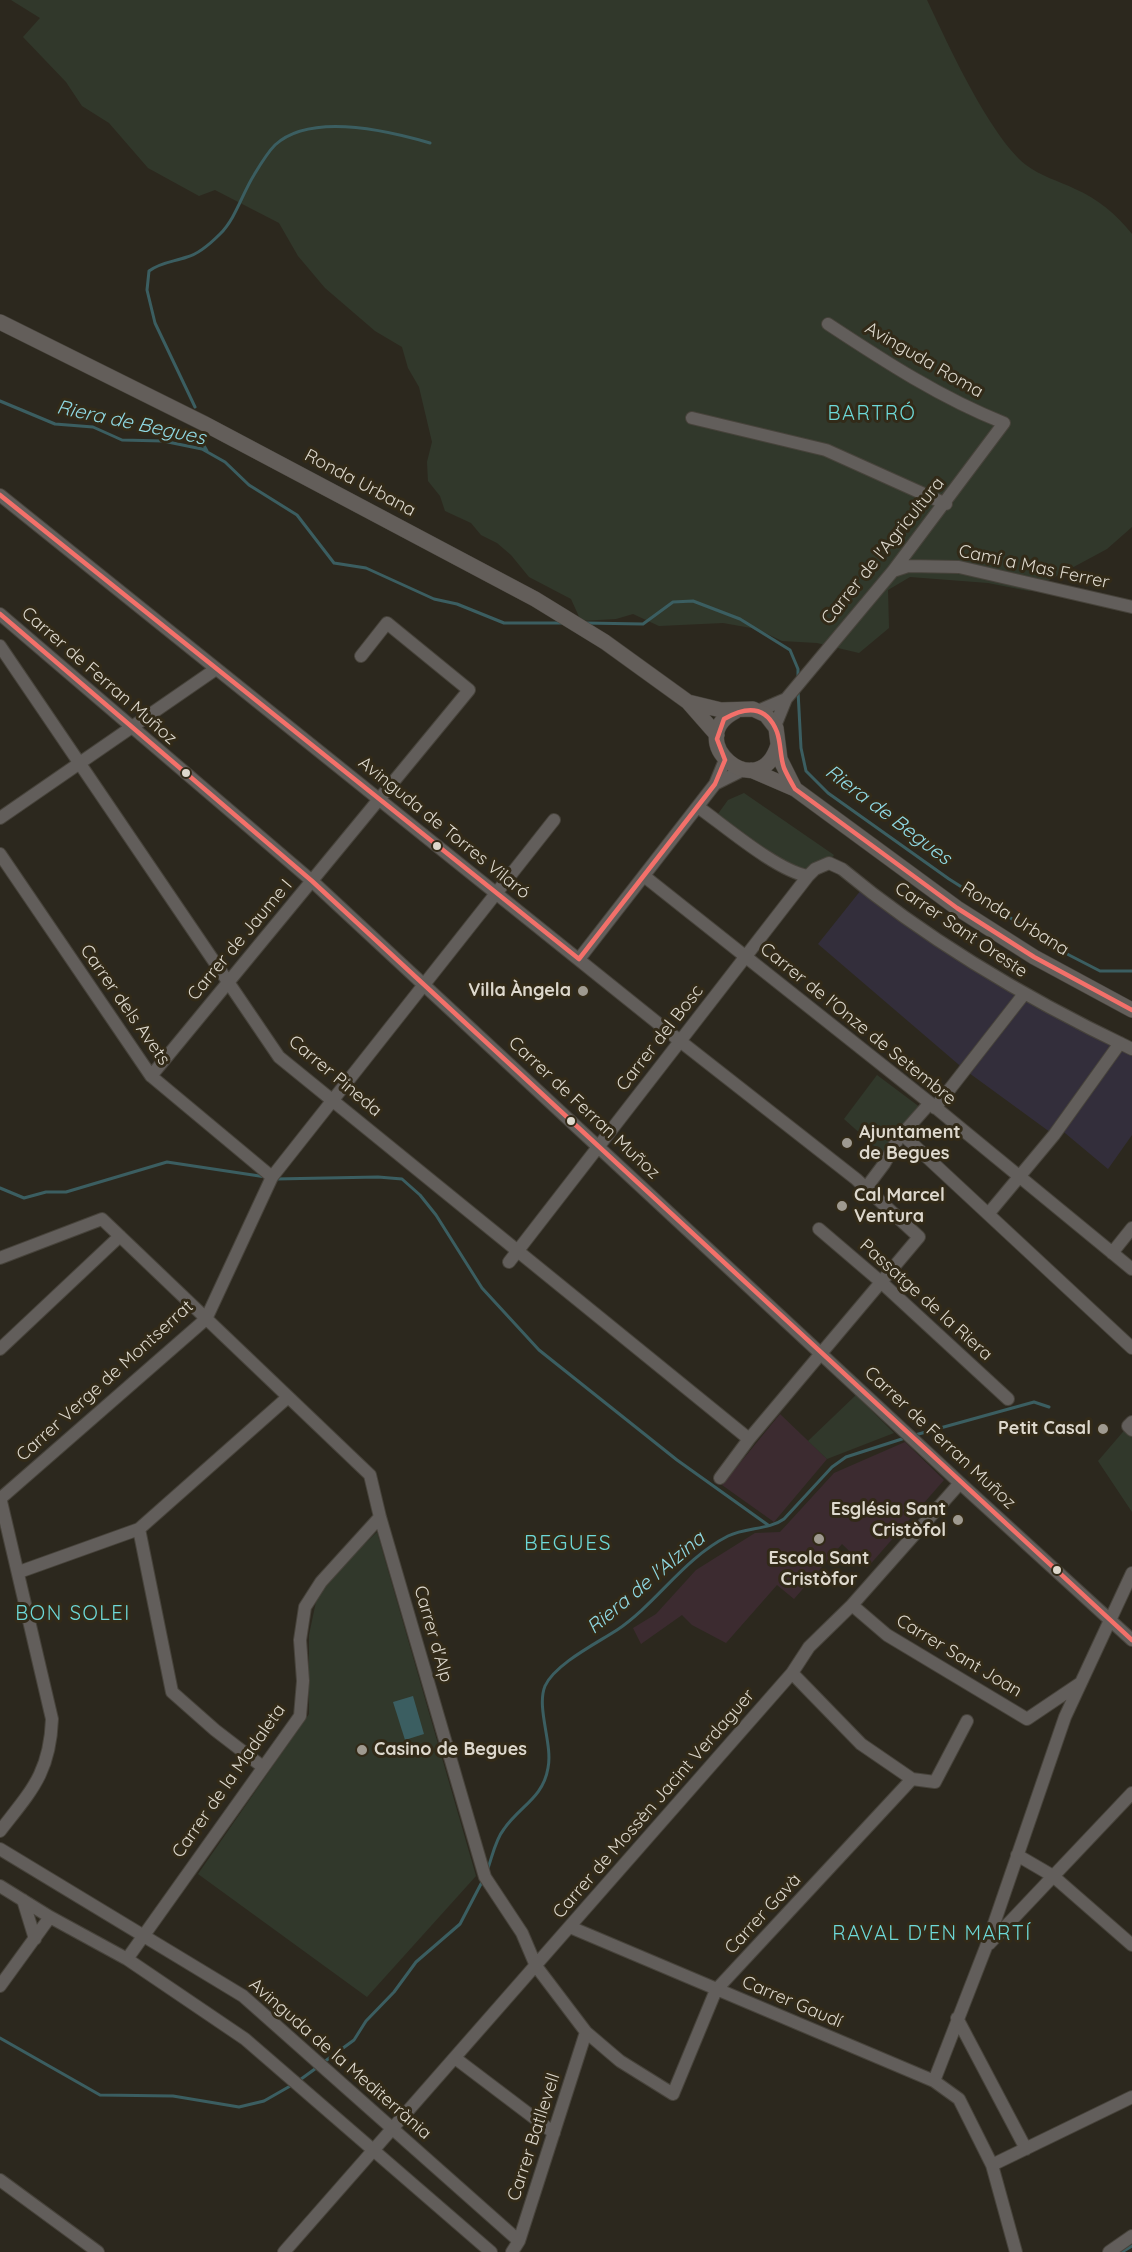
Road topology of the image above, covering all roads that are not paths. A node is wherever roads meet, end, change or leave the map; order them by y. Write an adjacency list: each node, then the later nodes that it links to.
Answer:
1 (0, 321): 14 (main road, Ronda Urbana)
2 (828, 324): 4 (street, Avinguda Roma)
3 (692, 418): 6 (street)
4 (1004, 423): 6 (street, Carrer de l'Agricultura)
5 (0, 495): 12 (street, Avinguda de Torres Vilaró)
6 (946, 504): 7 (street, Carrer de l'Agricultura)
7 (893, 571): 8 (street, Camí a Mas Ferrer); 13 (street, Carrer de l'Agricultura)
8 (1132, 607)
9 (0, 614): 18 (street, Carrer de Ferran Muñoz)
10 (0, 646): 22 (street, Carrer Pineda)
11 (361, 656): 26 (street, Carrer de Jaume I)
12 (216, 669): 18 (street); 26 (street, Avinguda de Torres Vilaró)
13 (790, 695): 16 (street, Carrer de l'Agricultura); 17 (street, Carrer de l'Agricultura)
14 (688, 702): 15 (main road, Ronda Urbana); 19 (main road, Ronda Urbana)
15 (736, 711): 16 (main road, Ronda Urbana); 19 (main road)
16 (758, 711): 17 (main road)
17 (775, 726): 20 (main road, Ronda Urbana)
18 (130, 728): 22 (street); 33 (street, Carrer de Ferran Muñoz)
19 (717, 735): 21 (main road, Ronda Urbana)
20 (778, 745): 23 (main road); 25 (main road, Ronda Urbana)
21 (724, 760): 23 (main road, Ronda Urbana); 24 (street)
22 (79, 763): 28 (street); 37 (street, Carrer Pineda)
23 (747, 770): 24 (street); 25 (main road, Ronda Urbana)
24 (715, 784): 27 (street)
25 (795, 789): 40 (main road, Ronda Urbana)
26 (380, 798): 33 (street, Carrer de Jaume I); 34 (street, Avinguda de Torres Vilaró)
27 (698, 807): 31 (street); 32 (street)
28 (0, 818)
29 (554, 820): 34 (street, Carrer Verge de Montserrat)
30 (0, 854): 44 (street, Carrer dels Avets)
31 (644, 876): 35 (street, Carrer de l'Onze de Setembre); 36 (street)
32 (808, 876): 35 (street, Carrer del Bosc); 39 (street, Carrer Sant Oreste)
33 (312, 881): 37 (street, Carrer de Jaume I); 38 (street, Carrer de Ferran Muñoz)
34 (496, 892): 36 (street, Avinguda de Torres Vilaró); 38 (street, Carrer Verge de Montserrat)
35 (746, 957): 41 (street, Carrer del Bosc); 46 (street, Carrer de l'Onze de Setembre)
36 (579, 959): 41 (street, Avinguda de Torres Vilaró)
37 (229, 981): 44 (street, Carrer de Jaume I); 45 (street, Carrer Pineda)
38 (425, 985): 45 (street, Carrer Verge de Montserrat); 48 (street, Carrer de Ferran Muñoz)
39 (1024, 994): 42 (street, Carrer Sant Oreste); 46 (street)
40 (1132, 1010)
41 (680, 1041): 48 (street, Carrer del Bosc); 51 (street, Avinguda de Torres Vilaró)
42 (1120, 1043): 43 (street, Carrer Sant Oreste); 49 (street)
43 (1132, 1049)
44 (152, 1076): 50 (street, Carrer dels Avets)
45 (335, 1100): 50 (street, Carrer Verge de Montserrat); 56 (street, Carrer Pineda)
46 (932, 1106): 47 (street); 49 (street, Carrer de l'Onze de Setembre)
47 (902, 1134): 51 (street); 52 (street)
48 (599, 1146): 56 (street, Carrer del Bosc); 65 (street, Carrer de Ferran Muñoz)
49 (1019, 1176): 52 (street); 57 (street, Carrer de l'Onze de Setembre)
50 (274, 1177): 62 (street, Carrer Verge de Montserrat)
51 (866, 1188): 61 (street, Avinguda de Torres Vilaró)
52 (989, 1213): 63 (street)
53 (1132, 1228): 57 (street)
54 (819, 1229): 61 (street, Passatge de la Riera)
55 (120, 1236): 58 (street, Carrer d'Alp); 62 (street, Carrer d'Alp); 64 (street)
56 (518, 1251): 59 (street, Carrer del Bosc); 68 (street, Carrer Pineda)
57 (1112, 1253): 60 (street, Carrer de l'Onze de Setembre)
58 (0, 1258)
59 (509, 1262)
60 (1132, 1269)
61 (881, 1282): 65 (street); 67 (street, Passatge de la Riera)
62 (206, 1319): 66 (street, Carrer d'Alp); 71 (street, Carrer Verge de Montserrat)
63 (1132, 1348)
64 (0, 1349)
65 (823, 1354): 68 (street); 70 (street, Carrer de Ferran Muñoz)
66 (287, 1398): 72 (street, Carrer d'Alp); 73 (street)
67 (1008, 1399)
68 (749, 1439): 69 (street)
69 (720, 1478)
70 (960, 1483): 76 (street, Carrer de Mossèn Jacint Verdaguer); 77 (street, Carrer de Ferran Muñoz)
71 (1, 1498): 74 (street)
72 (380, 1517): 82 (street, Carrer de la Madaleta); 98 (street, Carrer d'Alp)
73 (139, 1529): 74 (street); 82 (street)
74 (19, 1572): 85 (street)
75 (1132, 1573): 77 (street)
76 (852, 1605): 79 (street, Carrer de Mossèn Jacint Verdaguer); 80 (street, Carrer Sant Joan)
77 (1111, 1620): 78 (street, Carrer de Ferran Muñoz); 80 (street)
78 (1132, 1640)
79 (792, 1673): 83 (street); 92 (street, Carrer de Mossèn Jacint Verdaguer)
80 (1079, 1683): 87 (street)
81 (967, 1721): 83 (street)
82 (263, 1767): 93 (street, Carrer de la Madaleta)
83 (912, 1779): 100 (street, Carrer Gavà)
84 (1132, 1793): 88 (street)
85 (0, 1831)
86 (0, 1849): 93 (street, Avinguda de la Mediterrània)
87 (1017, 1854): 88 (street); 96 (street)
88 (1053, 1876): 95 (street); 96 (street)
89 (0, 1886): 90 (street)
90 (22, 1900): 91 (street); 94 (street)
91 (50, 1917): 94 (street); 97 (street)
92 (570, 1927): 98 (street, Carrer de Mossèn Jacint Verdaguer); 100 (street, Carrer Gaudí)
93 (142, 1934): 97 (street, Carrer de la Madaleta); 107 (street, Avinguda de la Mediterrània)
94 (34, 1939): 99 (street)
95 (1132, 1945)
96 (986, 1947): 101 (street)
97 (127, 1959): 109 (street)
98 (536, 1966): 102 (street, Carrer d'Alp); 103 (street, Carrer de Mossèn Jacint Verdaguer)
99 (0, 1986)
100 (716, 1990): 104 (street, Carrer Gaudí); 105 (street, Carrer Gavà)
101 (957, 2018): 104 (street); 110 (street)
102 (586, 2032): 105 (street, Carrer d'Alp); 108 (street, Carrer Batllevell)
103 (455, 2058): 107 (street, Carrer de Mossèn Jacint Verdaguer); 108 (street)
104 (934, 2081): 111 (street, Carrer Gaudí)
105 (673, 2094)
106 (1132, 2097): 110 (street)
107 (394, 2128): 109 (street, Carrer de Mossèn Jacint Verdaguer); 114 (street, Avinguda de la Mediterrània)
108 (554, 2133): 114 (street, Carrer Batllevell)
109 (375, 2149): 116 (street, Carrer de Mossèn Jacint Verdaguer); 117 (street)
110 (1026, 2149): 111 (street)
111 (992, 2165): 118 (street, Carrer Gaudí)
112 (0, 2180): 115 (street)
113 (1132, 2236): 119 (street)
114 (516, 2246)
115 (98, 2252)
116 (284, 2252)
117 (491, 2252)
118 (1016, 2252)
119 (1109, 2252)

